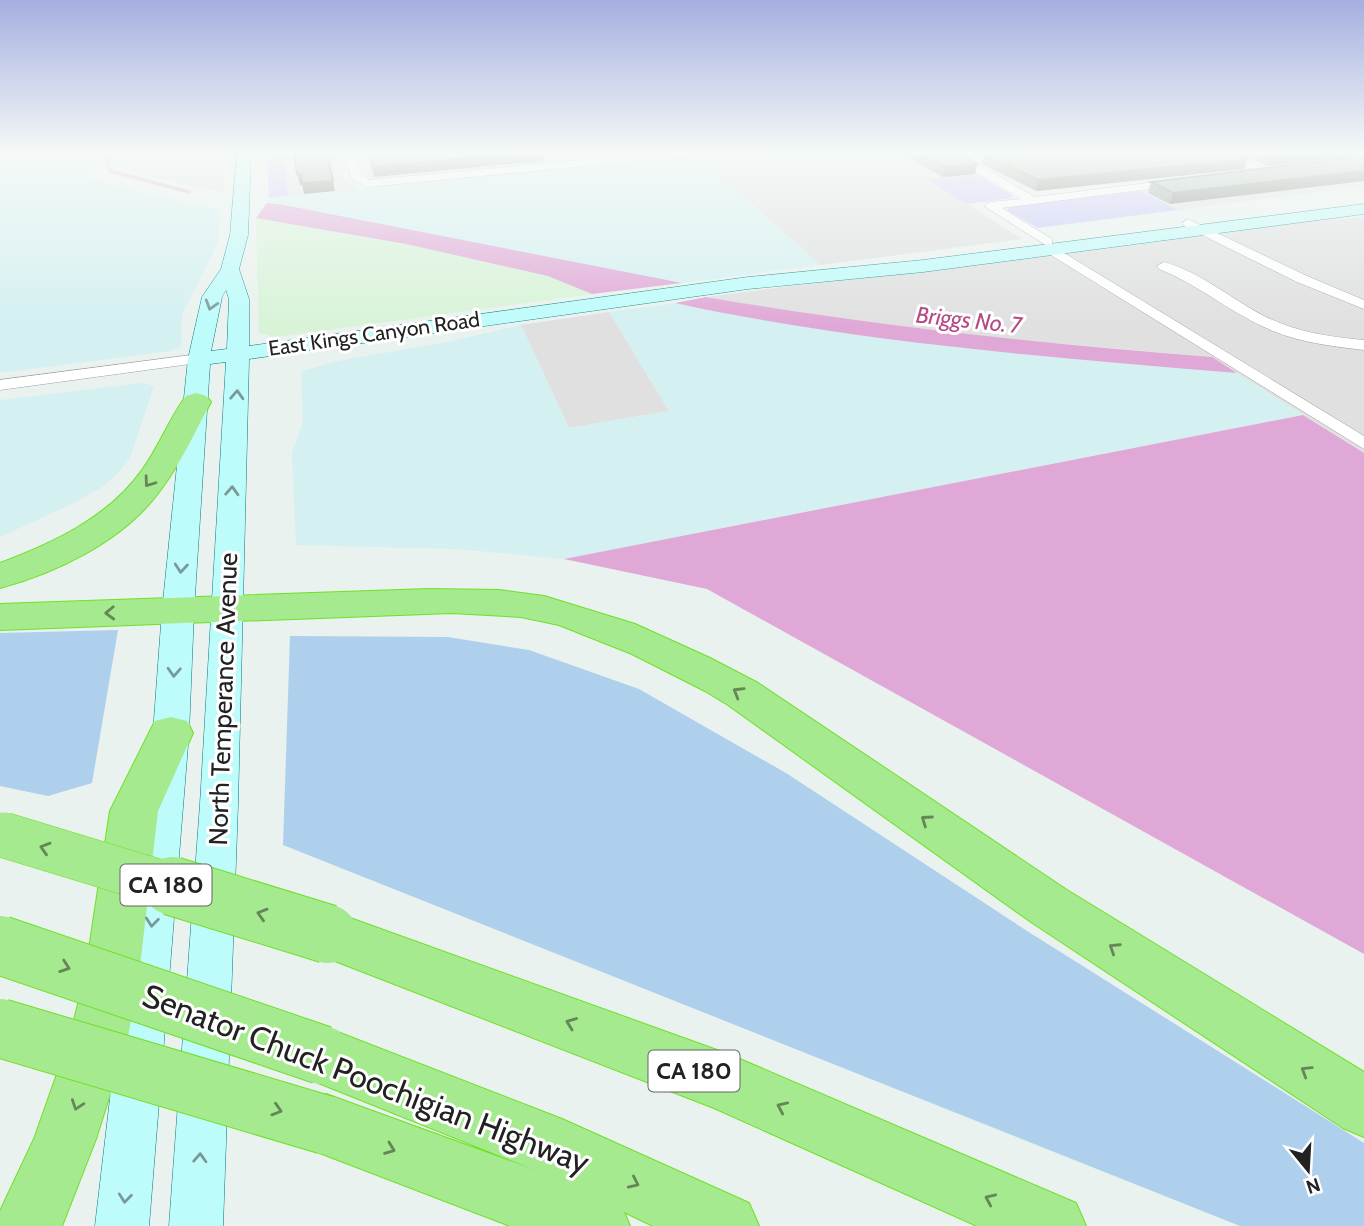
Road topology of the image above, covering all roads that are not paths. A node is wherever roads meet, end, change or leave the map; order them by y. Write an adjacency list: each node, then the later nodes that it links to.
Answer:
1 (241, 210): 8 (main road)
2 (996, 210): 6 (street)
3 (1298, 210): 5 (main road, East Kings Canyon Road)
4 (1352, 210): 5 (main road, East Kings Canyon Road)
5 (1202, 225): 6 (main road, East Kings Canyon Road); 10 (street)
6 (1049, 246): 9 (main road, East Kings Canyon Road); 9 (main road, East Kings Canyon Road); 16 (street)
7 (1164, 266): 11 (street)
8 (230, 269): 12 (main road, North Temperance Avenue); 13 (main road, North Temperance Avenue, one-way to 13)
9 (748, 283): 12 (main road, East Kings Canyon Road)
10 (1364, 305)
11 (1364, 345)
12 (238, 347): 13 (main road, East Kings Canyon Road); 18 (main road, North Temperance Avenue, one-way to 12)
13 (200, 352): 14 (street, East Kings Canyon Road); 15 (main road, North Temperance Avenue)
14 (0, 385)
15 (196, 402): 17 (highway, one-way to 17); 19 (main road, North Temperance Avenue, one-way to 19)
16 (1364, 444)
17 (0, 576)
18 (226, 608): 19 (highway); 25 (highway, one-way to 18); 28 (main road, North Temperance Avenue, one-way to 18)
19 (178, 611): 20 (highway, one-way to 20); 21 (main road, North Temperance Avenue, one-way to 21)
20 (0, 617)
21 (171, 733): 26 (highway, one-way to 26); 27 (main road, North Temperance Avenue, one-way to 27)
22 (2, 835): 31 (highway, CA 180, one-way to 22, bridge)
23 (0, 945): 30 (highway, Senator Chuck Poochigian Highway, one-way to 30, bridge)
24 (0, 1028): 29 (highway, one-way to 29, bridge)
25 (1364, 1107)
26 (27, 1226)
27 (122, 1226)
28 (196, 1226)
29 (597, 1226)
30 (726, 1226)
31 (1053, 1226)

